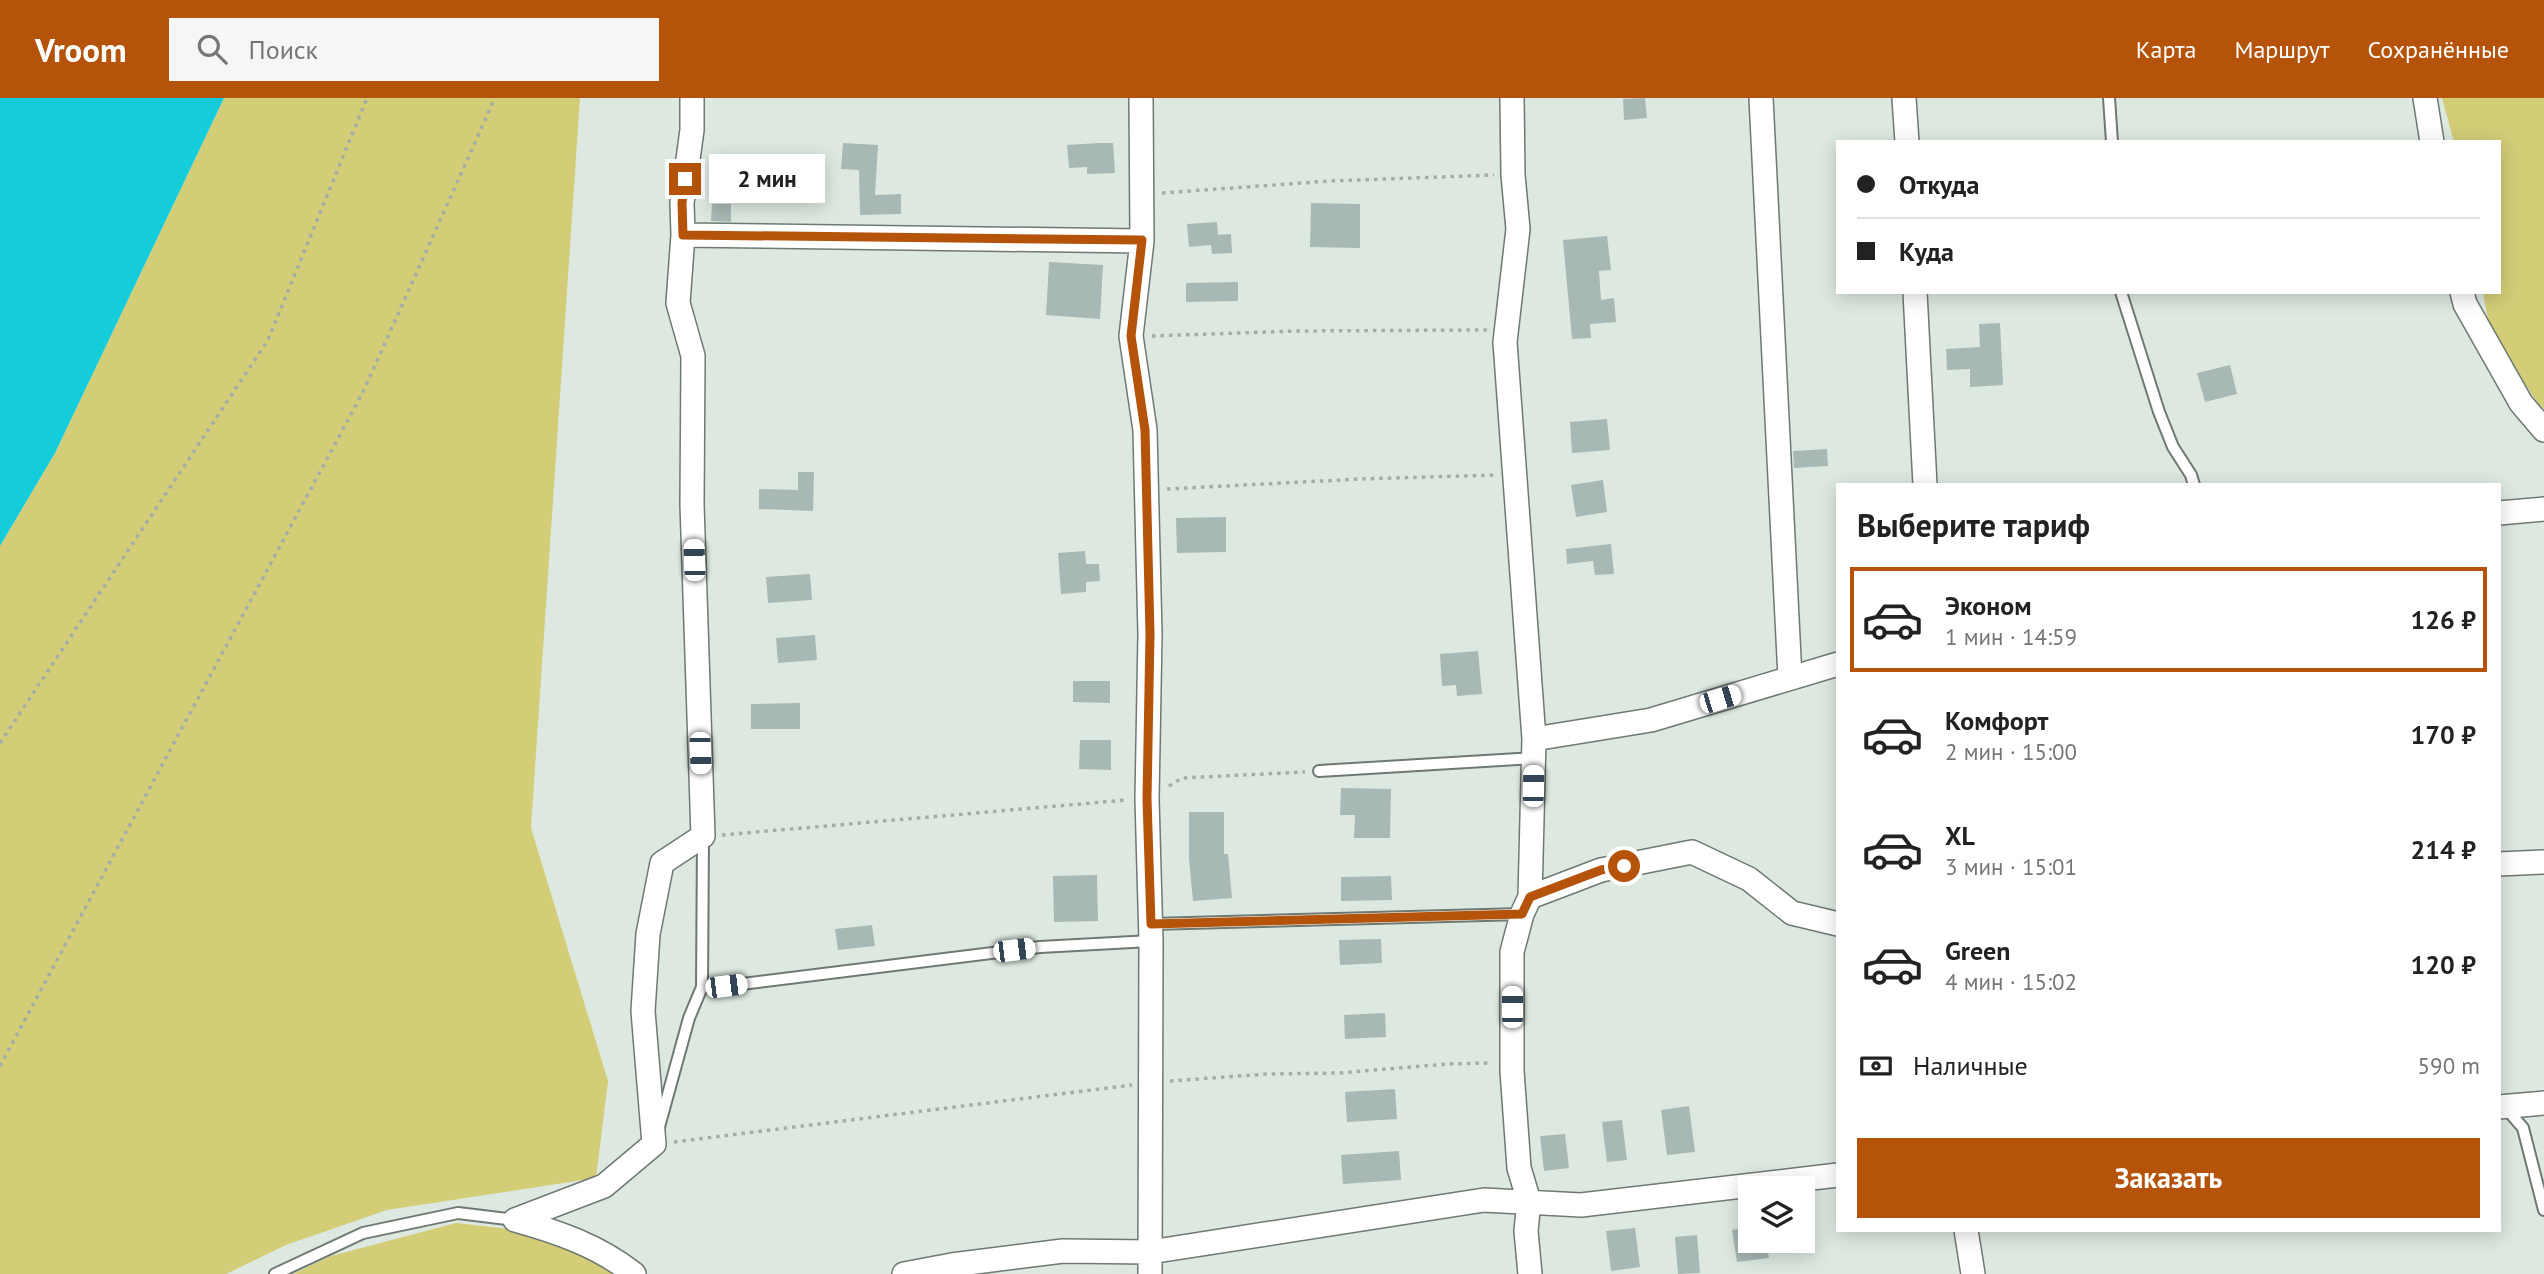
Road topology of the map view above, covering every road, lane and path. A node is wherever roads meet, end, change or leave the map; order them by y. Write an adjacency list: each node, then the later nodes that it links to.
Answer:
1 (367, 98): 31 (path)
2 (495, 98): 43 (path)
3 (691, 98): 15 (street)
4 (1140, 98): 14 (street)
5 (1512, 98): 13 (street)
6 (1761, 98): 30 (street)
7 (1905, 98): 10 (street)
8 (2109, 98): 11 (lane)
9 (2425, 98): 12 (street)
10 (1907, 140)
11 (2112, 140)
12 (2432, 140)
13 (1513, 175): 14 (path); 20 (street)
14 (1143, 195): 16 (street)
15 (683, 235): 16 (street); 35 (street)
16 (1142, 240): 21 (street)
17 (1915, 294): 24 (street)
18 (2122, 294): 25 (lane)
19 (2462, 294): 22 (street)
20 (1506, 330): 21 (path); 23 (street)
21 (1131, 336): 26 (street)
22 (2544, 430)
23 (1514, 474): 26 (path); 32 (street)
24 (1925, 483)
25 (2193, 483)
26 (1146, 488): 34 (street)
27 (2544, 509): 28 (street)
28 (2501, 513)
29 (1836, 665): 30 (street)
30 (1790, 678): 32 (street)
31 (0, 743)
32 (1534, 749): 33 (lane); 38 (street)
33 (1319, 771): 34 (path)
34 (1147, 799): 35 (path); 40 (street)
35 (703, 836): 41 (lane); 47 (street)
36 (2544, 862): 37 (street)
37 (2501, 864)
38 (1526, 906): 39 (street); 40 (lane); 42 (street)
39 (1836, 924)
40 (1151, 932): 41 (lane); 44 (street)
41 (702, 986): 47 (lane)
42 (1512, 1063): 44 (path); 49 (street)
43 (0, 1066)
44 (1150, 1082): 47 (path); 53 (street)
45 (2544, 1103): 46 (street)
46 (2502, 1107): 50 (lane)
47 (654, 1144): 51 (street)
48 (1836, 1175): 49 (street)
49 (1529, 1201): 53 (street); 57 (street)
50 (2544, 1210)
51 (515, 1220): 54 (lane); 55 (street)
52 (1966, 1232): 58 (street)
53 (1150, 1263): 56 (street)
54 (275, 1274)
55 (634, 1274)
56 (904, 1274)
57 (1530, 1274)
58 (1973, 1274)

